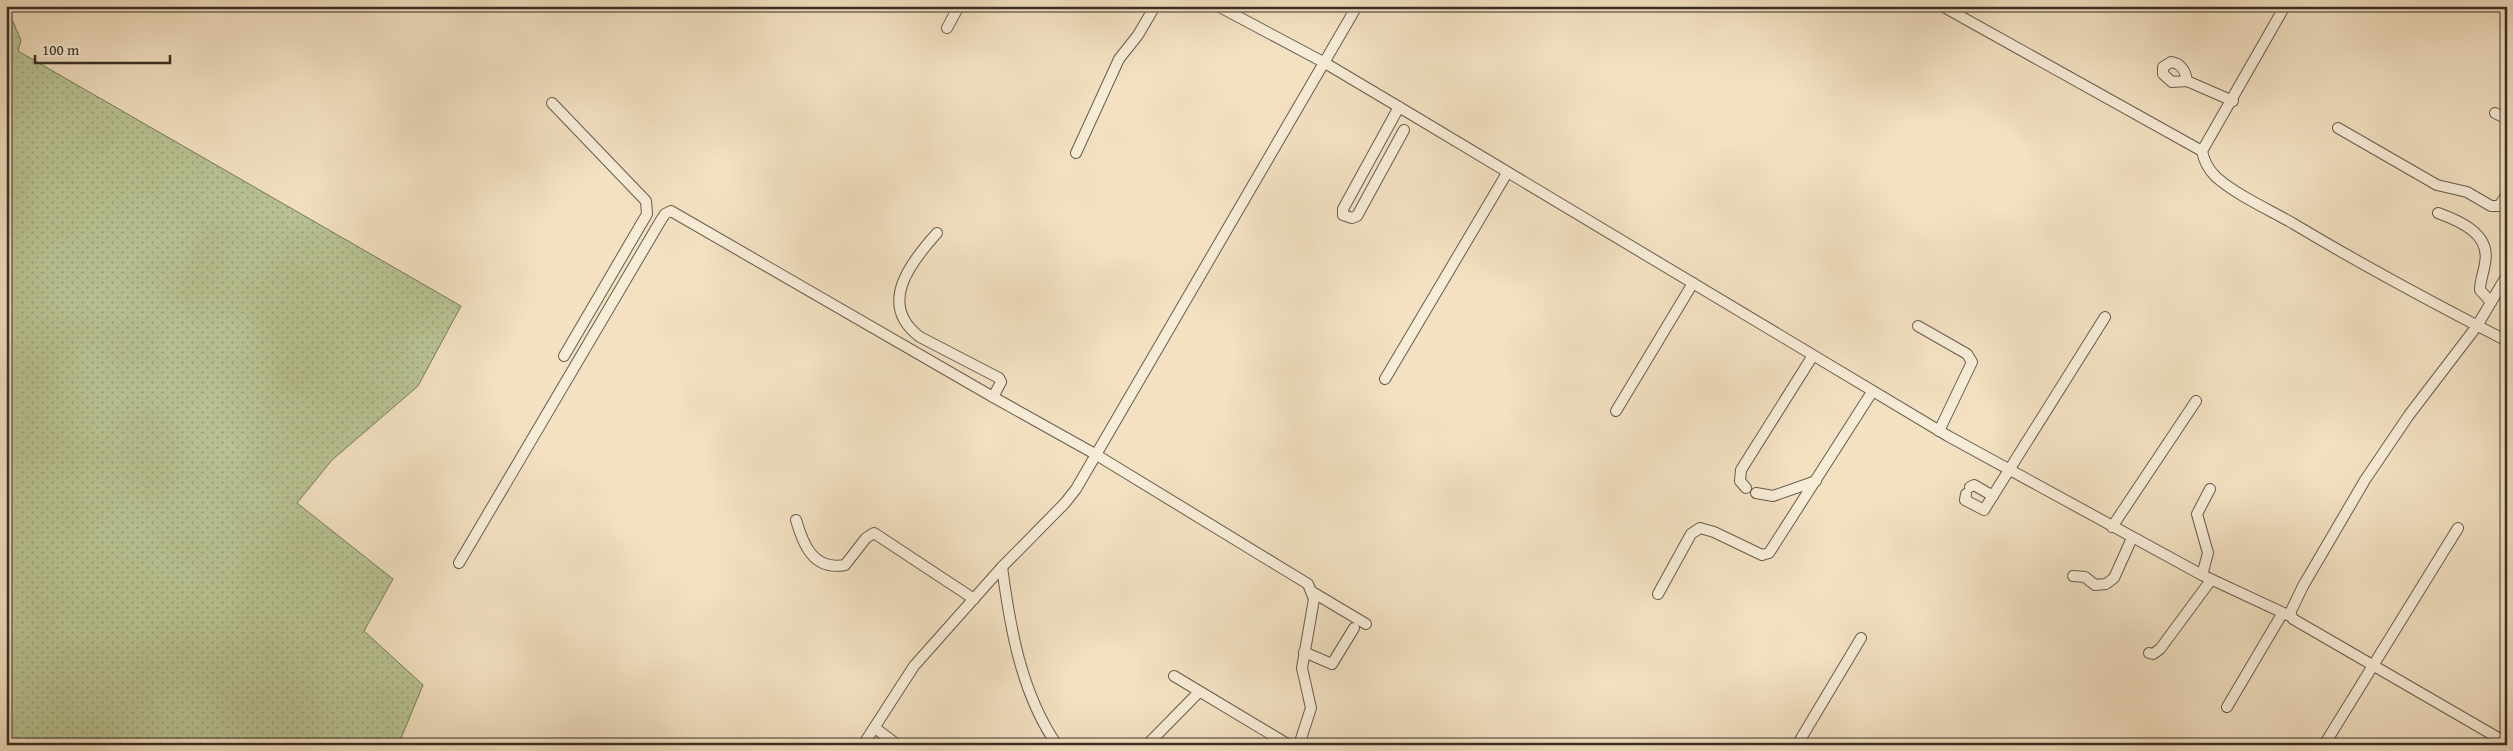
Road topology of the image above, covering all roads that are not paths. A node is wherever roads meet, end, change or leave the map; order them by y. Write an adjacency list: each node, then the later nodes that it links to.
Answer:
1 (959, 6): 7 (street)
2 (1155, 6): 18 (street)
3 (1218, 6): 8 (street)
4 (1357, 6): 8 (street)
5 (1942, 6): 17 (street)
6 (2285, 6): 10 (street)
7 (947, 28)
8 (1325, 64): 12 (street); 38 (street)
9 (2187, 81): 10 (street)
10 (2233, 101): 17 (street)
11 (552, 103): 30 (street)
12 (1399, 107): 16 (street); 19 (street)
13 (2495, 113): 14 (street)
14 (2507, 120)
15 (2338, 128): 20 (street)
16 (1404, 130)
17 (2202, 151): 28 (street)
18 (1076, 153)
19 (1506, 173): 24 (street); 32 (street)
20 (2507, 194)
21 (2438, 213): 25 (street)
22 (937, 233): 34 (street)
23 (2507, 275): 25 (street)
24 (1693, 283): 31 (street); 36 (street)
25 (2491, 302): 28 (street)
26 (2105, 317): 39 (street)
27 (1918, 326): 37 (street)
28 (2477, 326): 29 (street); 56 (street)
29 (2507, 341)
30 (564, 356)
31 (1812, 357): 33 (street); 41 (street)
32 (1385, 380)
33 (1872, 392): 37 (street); 40 (street)
34 (993, 398): 38 (street); 49 (street)
35 (2196, 401): 46 (street)
36 (1616, 411)
37 (1939, 431): 39 (street)
38 (1095, 454): 50 (street); 53 (street)
39 (2010, 472): 44 (street); 46 (street)
40 (1816, 481): 43 (street); 54 (street)
41 (1746, 488)
42 (2210, 489): 52 (street)
43 (1756, 493)
44 (1993, 496): 44 (street)
45 (796, 520): 55 (street)
46 (2112, 527): 48 (street)
47 (2458, 528): 62 (street)
48 (2132, 538): 51 (street); 52 (street)
49 (459, 563)
50 (1002, 567): 55 (street); 70 (street)
51 (2073, 576)
52 (2207, 577): 56 (street); 61 (street)
53 (1314, 593): 57 (street); 60 (street)
54 (1658, 594)
55 (974, 599): 66 (street)
56 (2286, 615): 62 (street); 65 (street)
57 (1366, 624)
58 (1354, 628): 60 (street)
59 (1861, 638): 74 (street)
60 (1304, 652): 73 (street)
61 (2149, 654)
62 (2372, 666): 67 (street); 75 (street)
63 (1174, 676): 64 (street)
64 (1199, 692): 71 (street); 72 (street)
65 (2227, 707)
66 (875, 728): 68 (street); 69 (street)
67 (2507, 743)
68 (863, 745)
69 (898, 745)
70 (1057, 745)
71 (1147, 745)
72 (1288, 745)
73 (1299, 745)
74 (1796, 745)
75 (2324, 745)

